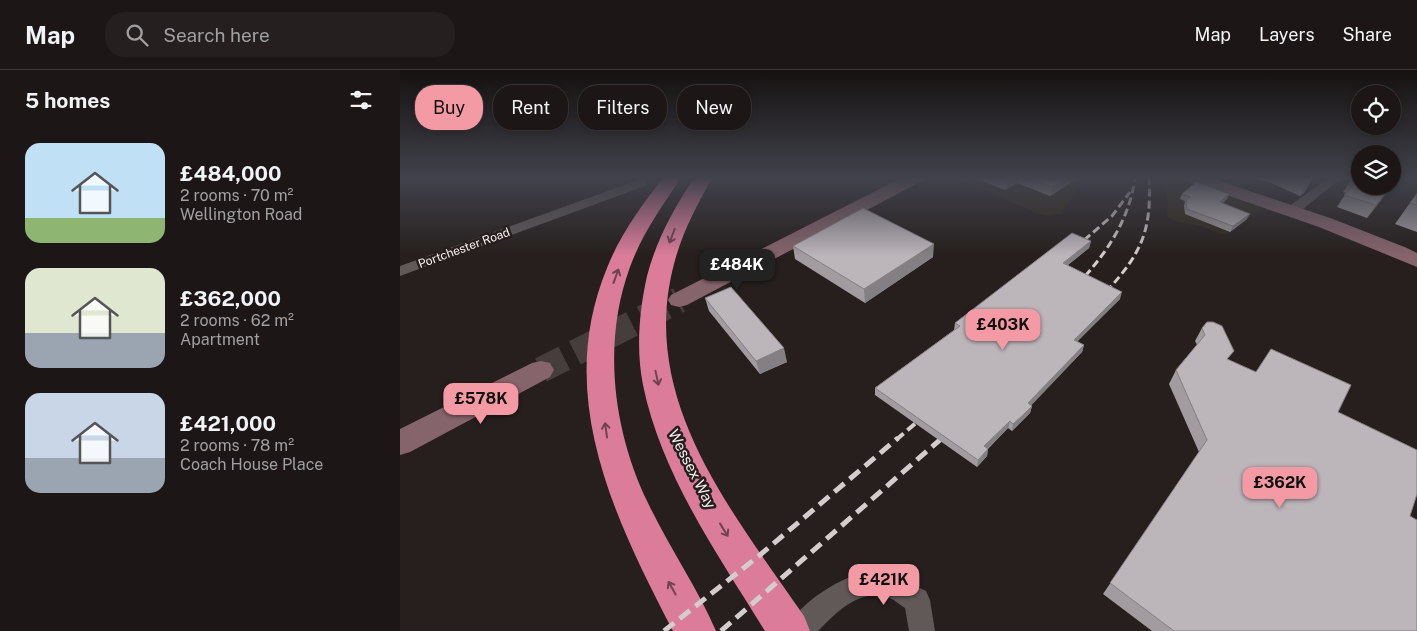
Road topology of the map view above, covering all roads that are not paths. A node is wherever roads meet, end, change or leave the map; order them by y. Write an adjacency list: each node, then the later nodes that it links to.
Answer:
1 (583, 204): 11 (street, Portchester Road)
2 (654, 204): 15 (highway, one-way to 2)
3 (688, 204): 12 (highway, Wessex Way, one-way to 12)
4 (861, 204): 12 (street)
5 (1271, 204): 10 (street)
6 (1289, 204): 8 (street)
7 (1301, 204): 8 (street)
8 (1297, 207): 9 (street)
9 (1417, 248)
10 (1417, 261)
11 (400, 271)
12 (667, 299): 16 (highway, Wessex Way, one-way to 16)
13 (542, 370): 14 (street)
14 (400, 443)
15 (696, 631)
16 (790, 631)
17 (799, 631): 18 (street)
18 (922, 631)

